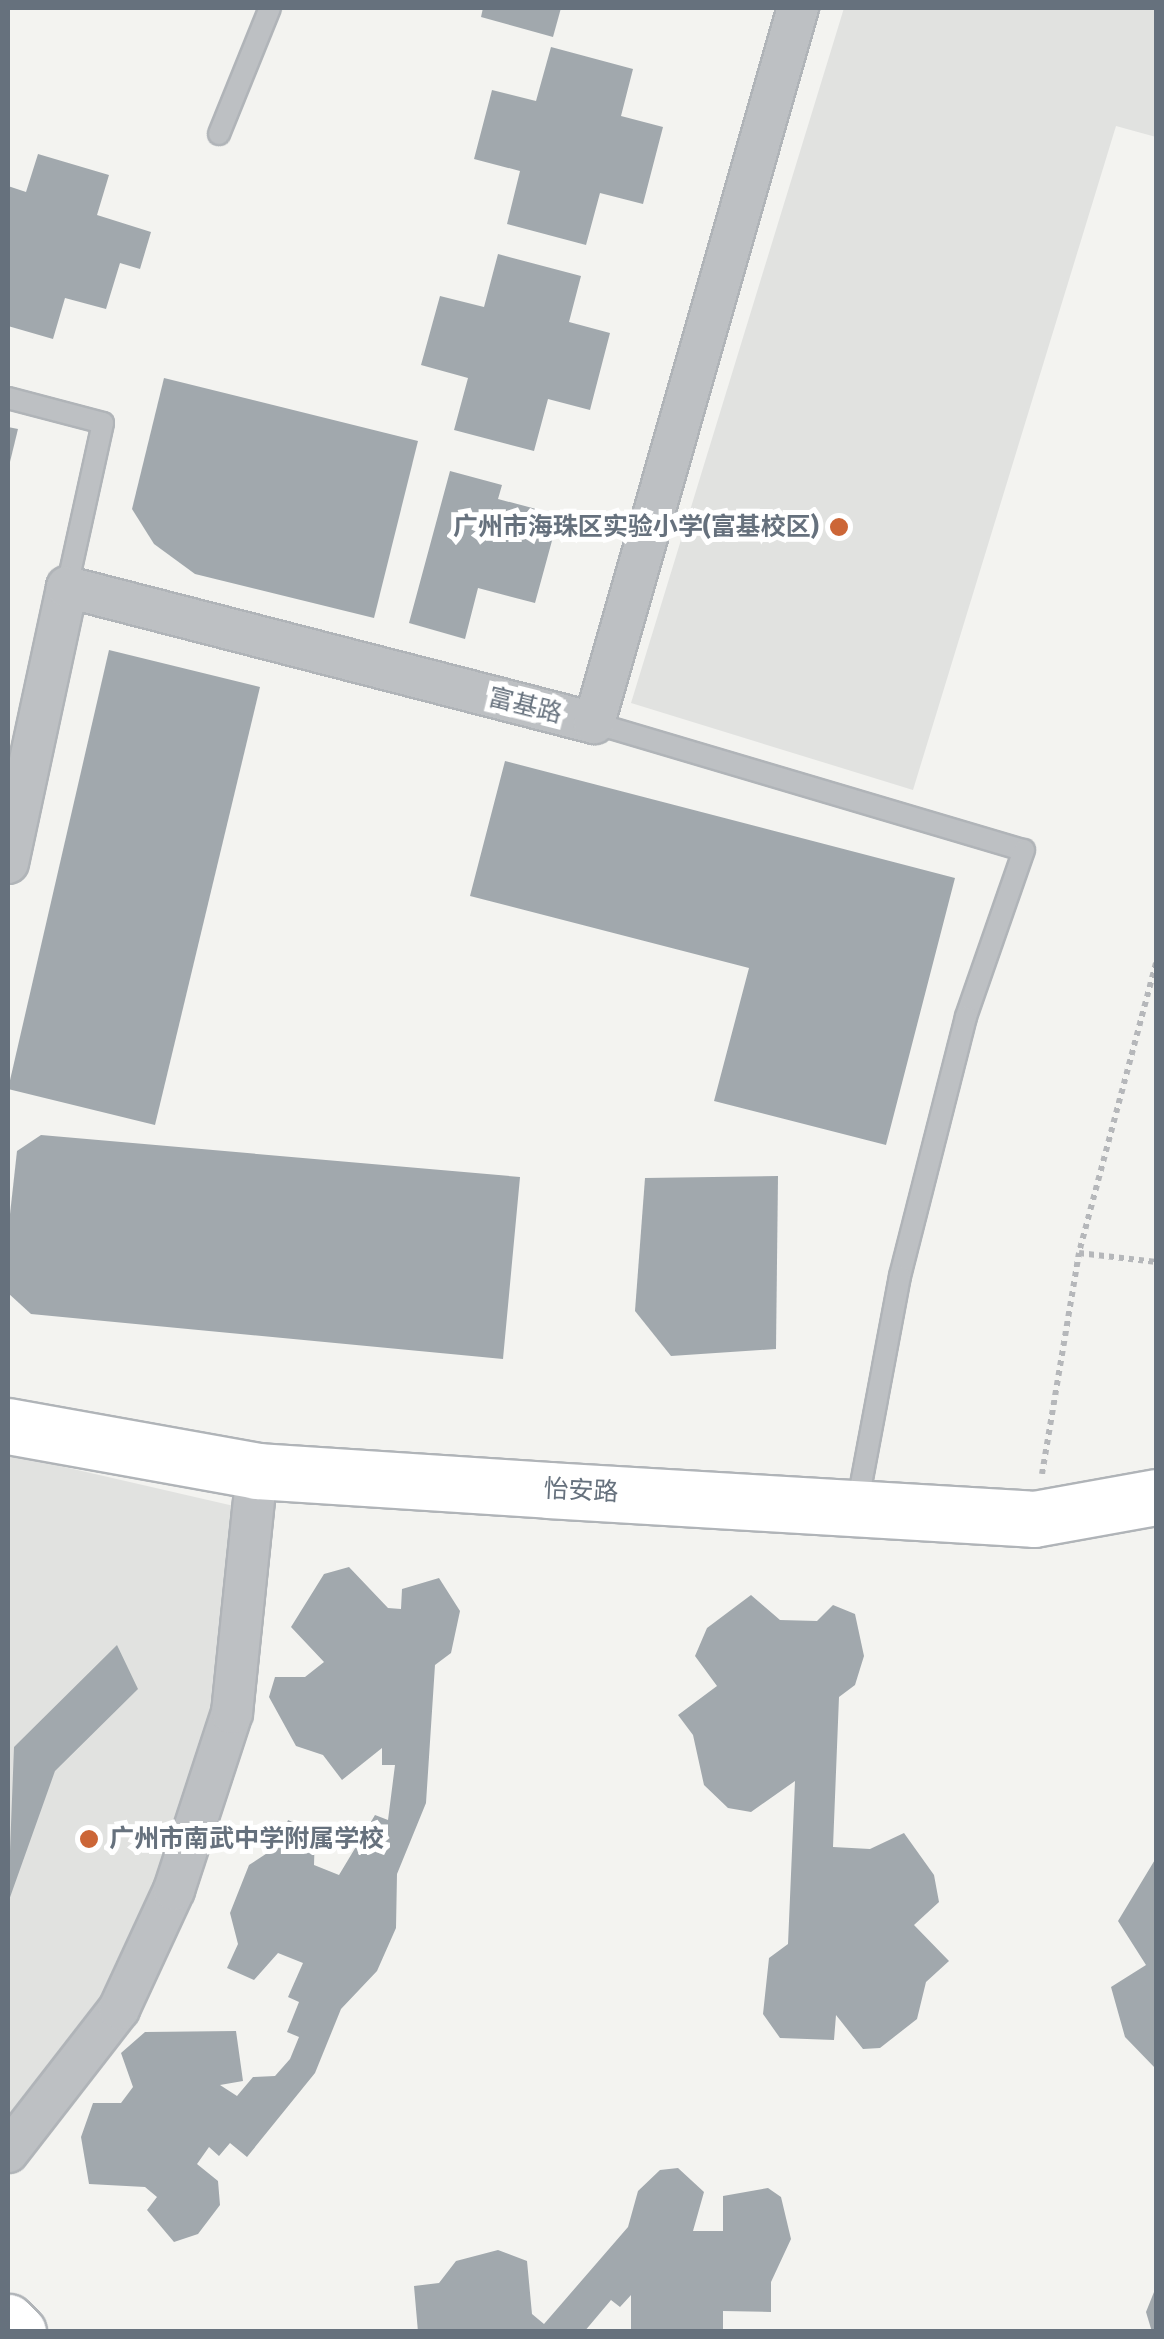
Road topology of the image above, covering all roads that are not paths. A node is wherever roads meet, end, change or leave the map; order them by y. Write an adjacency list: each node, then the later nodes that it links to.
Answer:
1 (270, 8): 3 (lane)
2 (798, 8): 6 (street, 富基路)
3 (219, 134)
4 (8, 398): 5 (lane)
5 (67, 588): 6 (street, 富基路); 7 (street)
6 (594, 723): 11 (lane)
7 (8, 863)
8 (8, 1426): 9 (street, 怡安路)
9 (258, 1471): 11 (street, 怡安路); 12 (street)
10 (1156, 1497): 11 (street, 怡安路)
11 (856, 1508)
12 (8, 2152)
13 (8, 2322): 14 (street)
14 (18, 2332)

